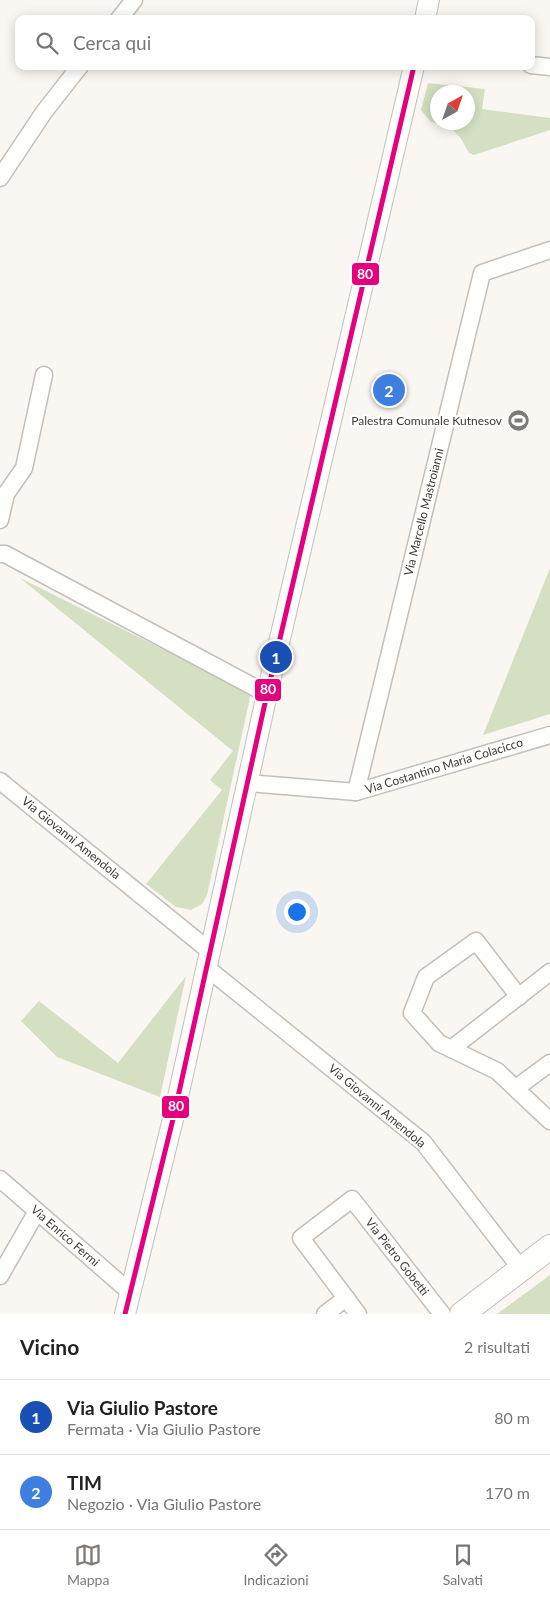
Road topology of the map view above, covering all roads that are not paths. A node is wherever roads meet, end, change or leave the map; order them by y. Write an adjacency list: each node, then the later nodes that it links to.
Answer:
1 (134, 0): 3 (street)
2 (429, 0): 4 (street)
3 (121, 15)
4 (426, 15)
5 (535, 65): 6 (street)
6 (550, 67)
7 (77, 70): 9 (street)
8 (413, 70): 14 (street)
9 (0, 178)
10 (550, 250): 18 (street, Via Marcello Mastroianni)
11 (44, 375): 12 (street)
12 (0, 520)
13 (0, 554): 14 (street)
14 (267, 694): 17 (street)
15 (550, 734): 18 (street, Via Costantino Maria Colacicco)
16 (0, 781): 19 (street, Via Giovanni Amendola)
17 (248, 782): 18 (street, Via Costantino Maria Colacicco); 19 (street)
18 (356, 792)
19 (209, 960): 29 (street, Via Giovanni Amendola); 31 (street)
20 (548, 979): 21 (street)
21 (519, 997): 22 (street); 22 (street)
22 (451, 1049): 24 (street)
23 (550, 1063): 24 (street)
24 (516, 1088): 25 (street)
25 (550, 1121)
26 (0, 1179): 27 (street, Via Enrico Fermi)
27 (37, 1211): 30 (street); 31 (street, Via Enrico Fermi)
28 (550, 1247): 29 (main road)
29 (521, 1269): 37 (main road)
30 (0, 1276)
31 (131, 1293): 33 (street)
32 (346, 1298): 34 (street); 35 (street); 36 (street, Via Pietro Gobetti)
33 (125, 1314)
34 (325, 1314)
35 (358, 1314)
36 (442, 1314)
37 (462, 1314)

